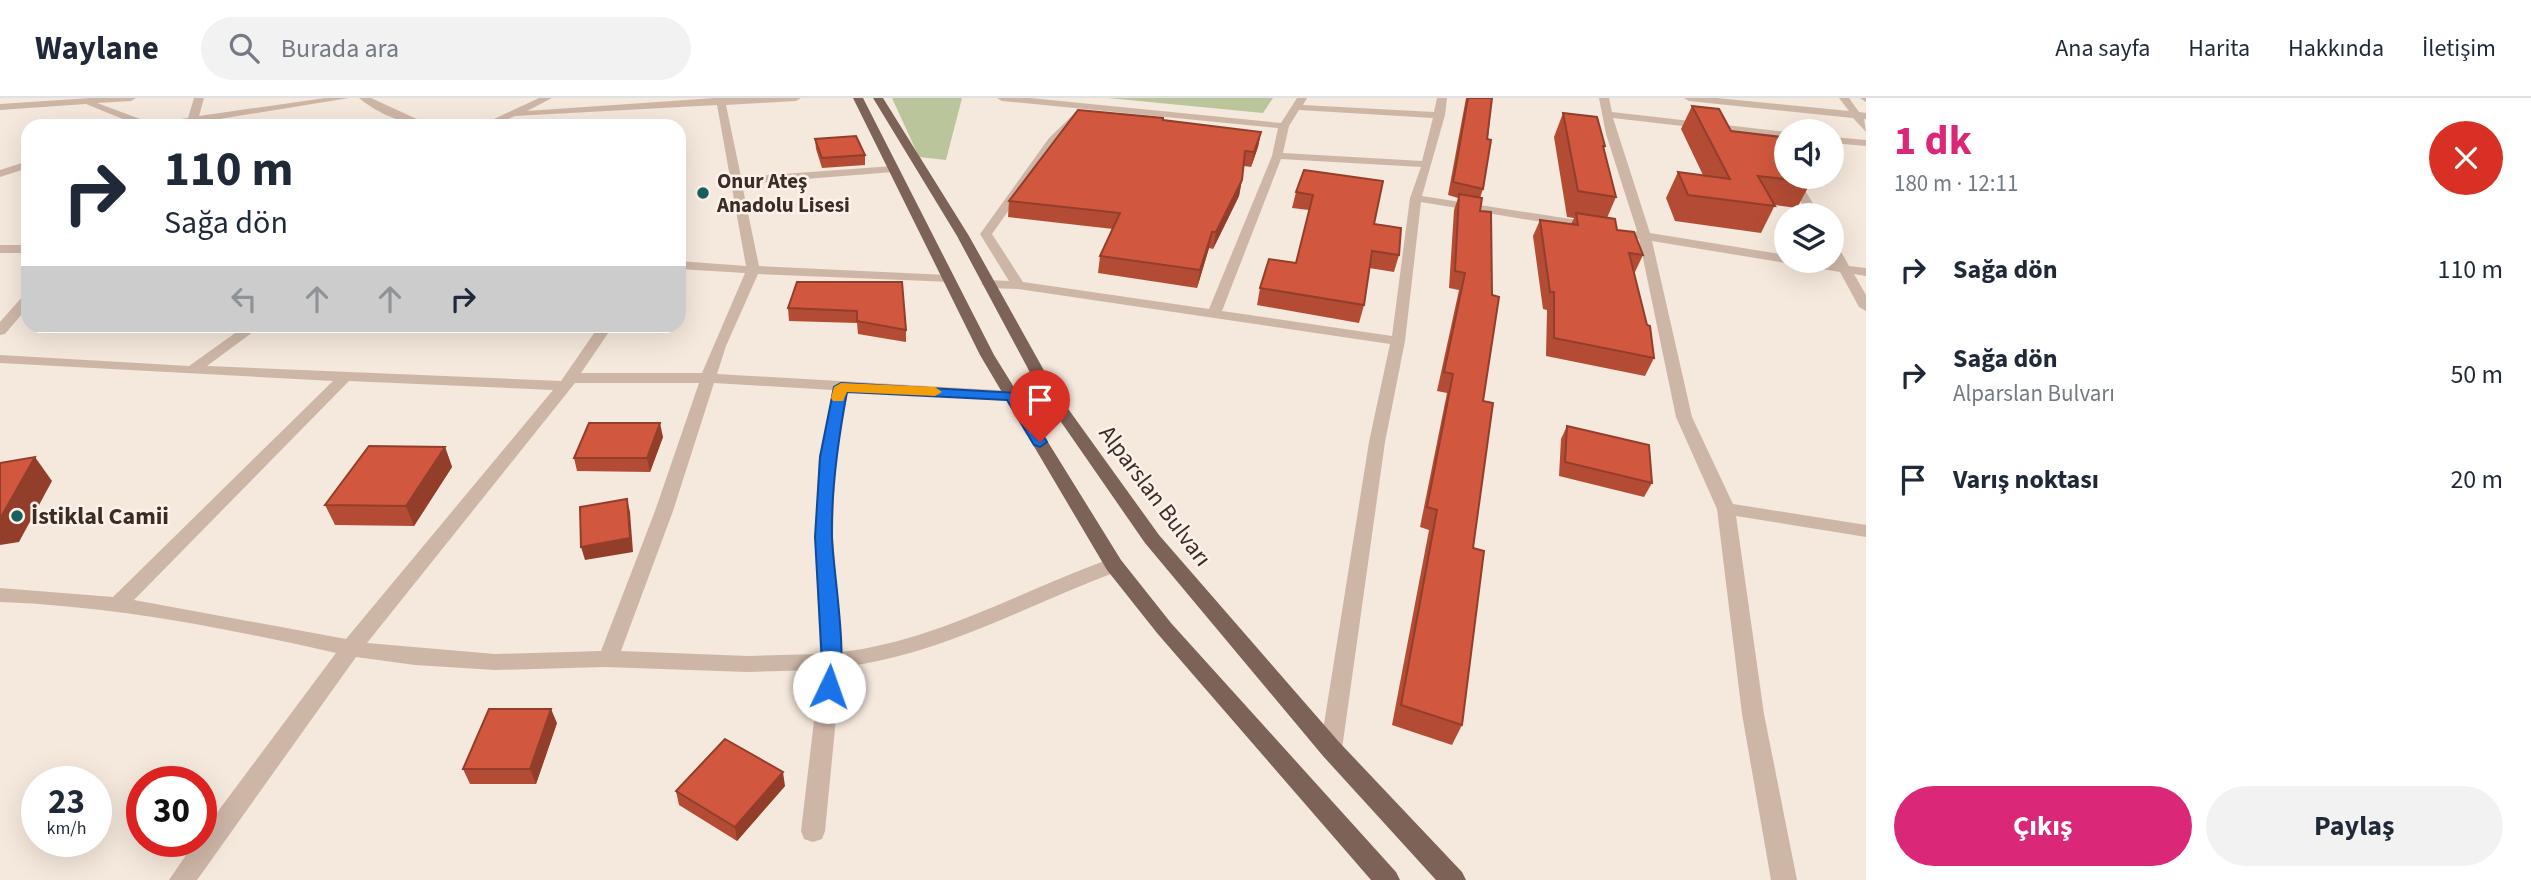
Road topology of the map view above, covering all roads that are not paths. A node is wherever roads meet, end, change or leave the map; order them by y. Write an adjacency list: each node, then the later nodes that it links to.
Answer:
1 (131, 98): 16 (street)
2 (200, 98): 24 (street)
3 (344, 98): 25 (street)
4 (364, 98): 26 (street)
5 (547, 98): 19 (street)
6 (796, 98): 14 (street)
7 (858, 98): 39 (main road)
8 (878, 98): 46 (main road, Alparslan Bulvarı)
9 (1002, 98): 15 (street)
10 (1442, 98): 20 (street)
11 (1604, 98): 21 (street)
12 (1689, 98): 22 (street)
13 (1844, 98): 22 (street)
14 (721, 100): 19 (street); 41 (street)
15 (1088, 102): 29 (street); 45 (street)
16 (88, 103): 18 (street); 23 (street)
17 (1299, 103): 20 (street); 29 (street)
18 (0, 107)
19 (521, 112): 27 (street); 28 (street)
20 (1440, 115): 37 (street)
21 (1608, 115): 31 (street); 47 (street)
22 (1861, 116): 30 (street)
23 (131, 119)
24 (192, 119)
25 (215, 119)
26 (407, 119)
27 (502, 119)
28 (514, 119)
29 (1284, 126): 36 (street)
30 (1866, 129)
31 (1767, 132): 32 (street); 35 (street)
32 (1774, 133)
33 (1844, 141): 34 (street)
34 (1866, 143)
35 (1774, 144)
36 (1277, 156): 37 (street); 60 (street)
37 (1427, 164): 42 (street)
38 (21, 166): 40 (street)
39 (892, 169): 41 (street); 55 (main road)
40 (0, 174)
41 (736, 181): 53 (street)
42 (1416, 198): 43 (street); 64 (street)
43 (1604, 229)
44 (1618, 232): 47 (street)
45 (986, 234): 46 (street); 57 (street)
46 (963, 236): 56 (main road, Alparslan Bulvarı)
47 (1645, 237): 50 (street); 72 (street)
48 (0, 249): 49 (street)
49 (21, 249)
50 (1774, 258)
51 (686, 265): 53 (street)
52 (1845, 269): 54 (street); 59 (street)
53 (753, 270): 55 (street); 68 (street)
54 (1866, 272)
55 (947, 279): 71 (main road)
56 (988, 284): 57 (street); 80 (main road, Alparslan Bulvarı)
57 (1018, 285): 60 (street)
58 (21, 307): 61 (street)
59 (1866, 307)
60 (1213, 315): 64 (street)
61 (0, 331)
62 (244, 333): 66 (street)
63 (601, 333): 69 (street)
64 (1398, 341): 80 (street)
65 (0, 359): 66 (street)
66 (192, 370): 67 (street)
67 (345, 377): 69 (street); 76 (street)
68 (709, 378): 69 (street); 70 (street); 78 (street)
69 (568, 382): 77 (street)
70 (841, 387): 71 (street); 79 (street)
71 (1012, 396): 74 (main road)
72 (1726, 509): 73 (street); 85 (street)
73 (1866, 531)
74 (1114, 565): 79 (street); 83 (main road)
75 (0, 595): 76 (street)
76 (117, 605): 77 (street)
77 (352, 647): 78 (street); 82 (street)
78 (608, 659): 79 (street)
79 (831, 663): 81 (street)
80 (1331, 749): 84 (main road, Alparslan Bulvarı)
81 (813, 831)
82 (182, 880)
83 (1387, 880)
84 (1453, 880)
85 (1784, 880)

